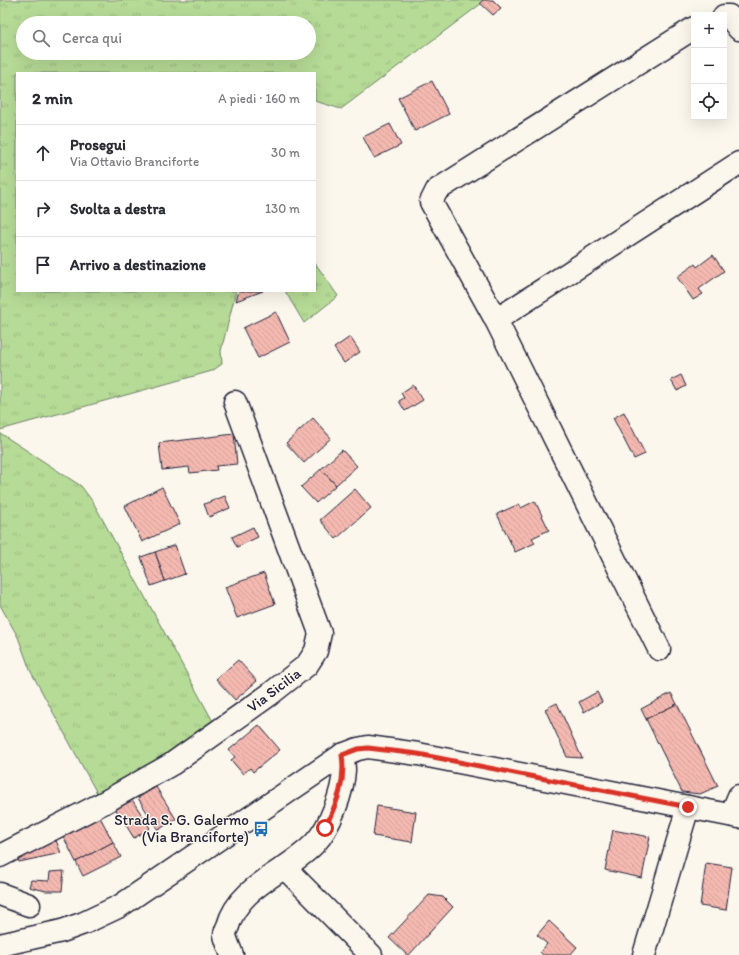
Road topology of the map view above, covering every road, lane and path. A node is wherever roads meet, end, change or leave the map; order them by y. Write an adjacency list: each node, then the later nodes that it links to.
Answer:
1 (727, 16): 2 (street)
2 (739, 29)
3 (691, 30): 5 (street)
4 (739, 163): 5 (street)
5 (496, 320): 7 (street)
6 (235, 402): 11 (street, Via Sicilia)
7 (659, 649)
8 (342, 755): 9 (street); 12 (street); 15 (street)
9 (688, 807): 10 (street); 18 (street)
10 (736, 810)
11 (0, 856)
12 (285, 868): 16 (street); 17 (street)
13 (0, 894): 14 (street)
14 (29, 904)
15 (0, 945)
16 (232, 955)
17 (371, 955)
18 (644, 955)

